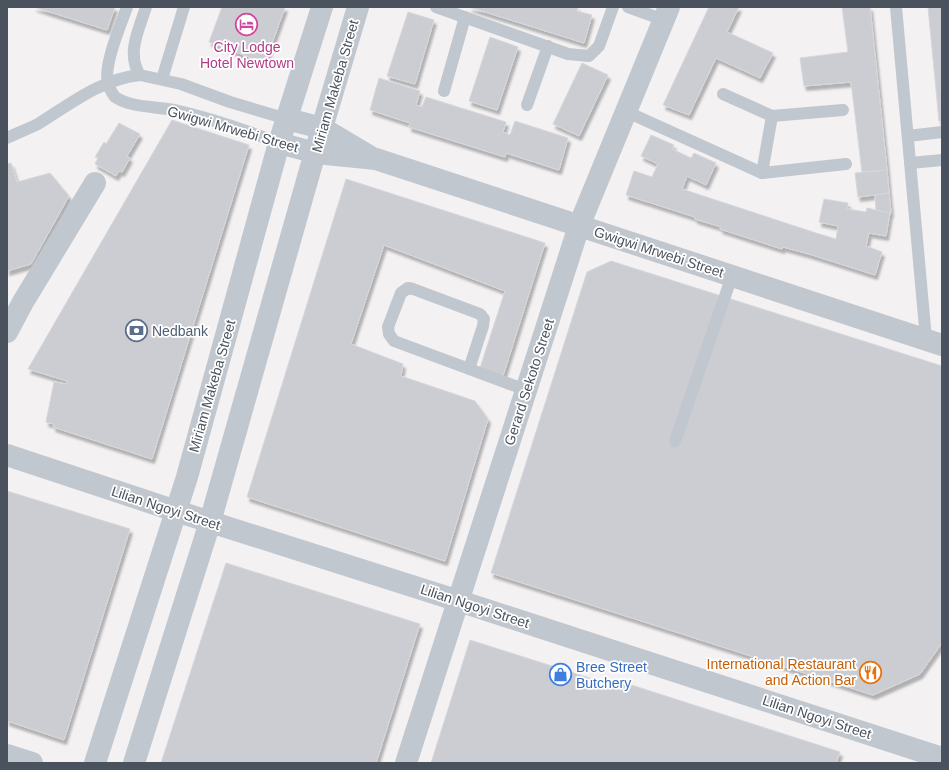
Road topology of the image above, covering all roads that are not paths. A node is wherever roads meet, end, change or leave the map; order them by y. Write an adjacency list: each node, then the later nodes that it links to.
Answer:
1 (127, 7): 15 (lane)
2 (146, 7): 13 (lane)
3 (184, 7): 14 (lane)
4 (322, 7): 22 (street, Miriam Makeba Street)
5 (358, 7): 23 (street, Miriam Makeba Street)
6 (436, 7): 11 (lane)
7 (613, 7): 12 (lane)
8 (628, 7): 10 (lane)
9 (896, 7): 25 (lane)
10 (666, 14): 20 (street, Gerard Sekoto Street)
11 (465, 17): 12 (lane); 16 (lane)
12 (548, 46): 18 (lane)
13 (140, 75): 14 (lane, Gwigwi Mrwebi Street); 15 (lane, Gwigwi Mrwebi Street)
14 (162, 79): 22 (lane, Gwigwi Mrwebi Street)
15 (107, 82): 26 (lane, Gwigwi Mrwebi Street); 27 (lane, Gwigwi Mrwebi Street)
16 (444, 91)
17 (723, 94): 21 (lane)
18 (527, 105)
19 (843, 110): 21 (lane)
20 (627, 112): 33 (lane); 35 (street, Gerard Sekoto Street)
21 (772, 116): 33 (lane)
22 (287, 119): 23 (street, Gwigwi Mrwebi Street); 27 (street, Miriam Makeba Street)
23 (322, 128): 28 (street, Miriam Makeba Street); 29 (street, Gwigwi Mrwebi Street)
24 (942, 132): 25 (lane)
25 (908, 136): 31 (lane)
26 (7, 138)
27 (279, 143): 28 (street, Gwigwi Mrwebi Street); 43 (street, Miriam Makeba Street)
28 (316, 153): 29 (street, Gwigwi Mrwebi Street); 44 (street, Miriam Makeba Street)
29 (376, 159): 35 (street, Gwigwi Mrwebi Street)
30 (942, 160): 31 (lane)
31 (910, 163): 38 (lane)
32 (846, 164): 33 (lane)
33 (762, 173)
34 (95, 183): 37 (street)
35 (579, 226): 36 (street, Gwigwi Mrwebi Street); 40 (street, Gerard Sekoto Street)
36 (732, 276): 38 (street, Gwigwi Mrwebi Street); 41 (lane)
37 (7, 332)
38 (934, 342)
39 (469, 369): 39 (lane); 40 (lane)
40 (526, 390): 45 (street, Gerard Sekoto Street)
41 (675, 441)
42 (7, 455): 43 (street, Lilian Ngoyi Street)
43 (176, 511): 44 (street, Lilian Ngoyi Street); 49 (street, Miriam Makeba Street)
44 (210, 522): 45 (street, Lilian Ngoyi Street); 50 (street, Miriam Makeba Street)
45 (459, 601): 47 (street, Lilian Ngoyi Street); 51 (street, Gerard Sekoto Street)
46 (7, 755): 48 (street)
47 (935, 755)
48 (32, 763)
49 (95, 763)
50 (134, 763)
51 (406, 763)

